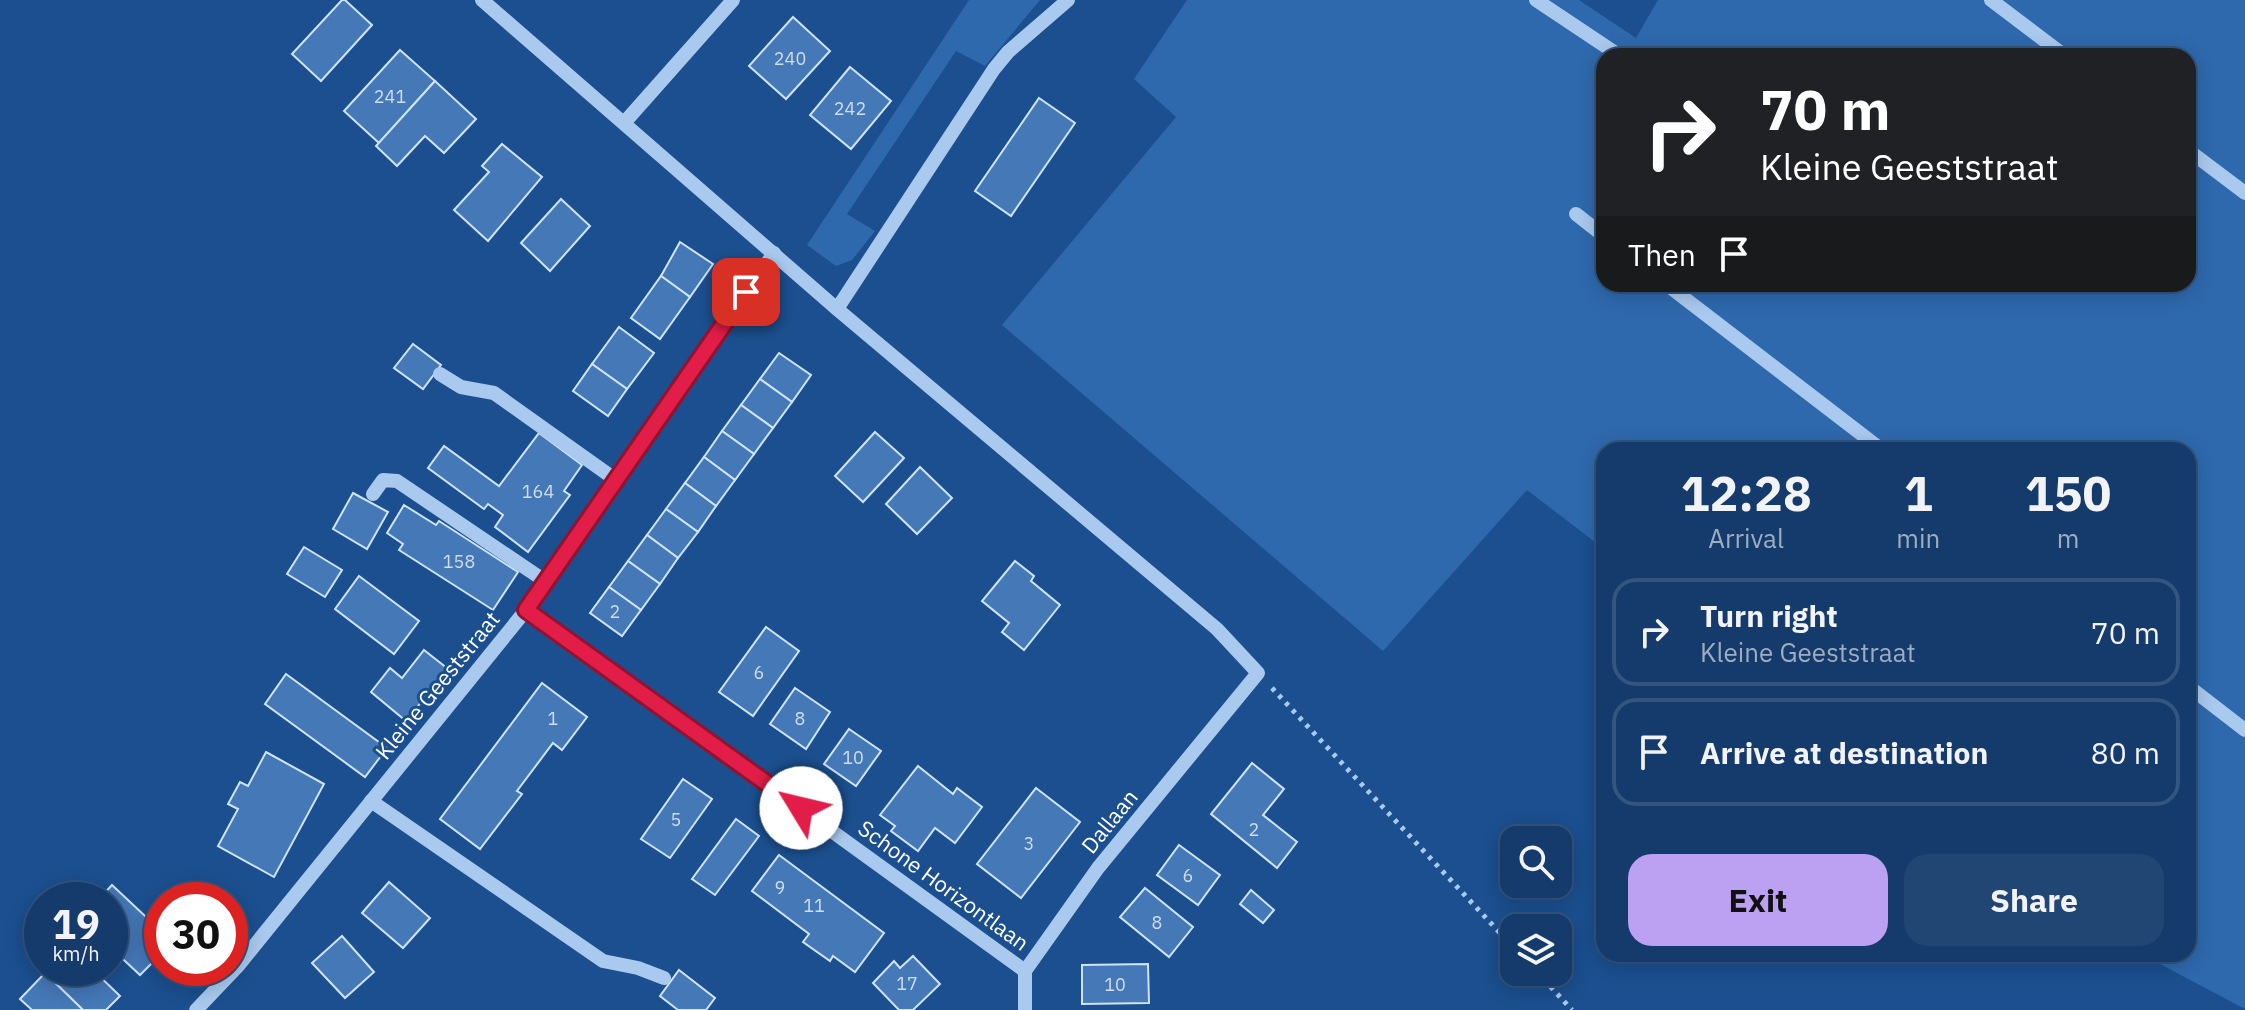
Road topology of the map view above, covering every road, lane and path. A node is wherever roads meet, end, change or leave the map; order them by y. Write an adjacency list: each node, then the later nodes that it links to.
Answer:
1 (482, 0): 8 (street)
2 (733, 0): 8 (street)
3 (1068, 0): 15 (street)
4 (1536, 0): 6 (street)
5 (1991, 0): 7 (street)
6 (1608, 48)
7 (2054, 48)
8 (624, 123): 13 (street)
9 (2196, 156): 10 (street)
10 (2245, 193)
11 (1576, 214): 12 (street)
12 (1596, 230)
13 (774, 253): 15 (street); 18 (street, Kleine Geeststraat)
14 (1676, 292): 17 (street)
15 (837, 309): 22 (street)
16 (440, 374): 18 (street)
17 (1872, 442)
18 (616, 480): 20 (street, Kleine Geeststraat)
19 (373, 494): 20 (street)
20 (545, 581): 21 (street, Kleine Geeststraat)
21 (526, 610): 25 (street, Kleine Geeststraat); 27 (street, Schone Horizontlaan)
22 (1258, 673): 26 (path); 27 (street, Dallaan)
23 (2196, 692): 24 (street)
24 (2245, 730)
25 (371, 801): 28 (street); 30 (street, Kleine Geeststraat)
26 (1500, 933)
27 (1025, 971): 31 (street)
28 (664, 978)
29 (1550, 986): 32 (path)
30 (196, 1010)
31 (1025, 1010)
32 (1572, 1010)

